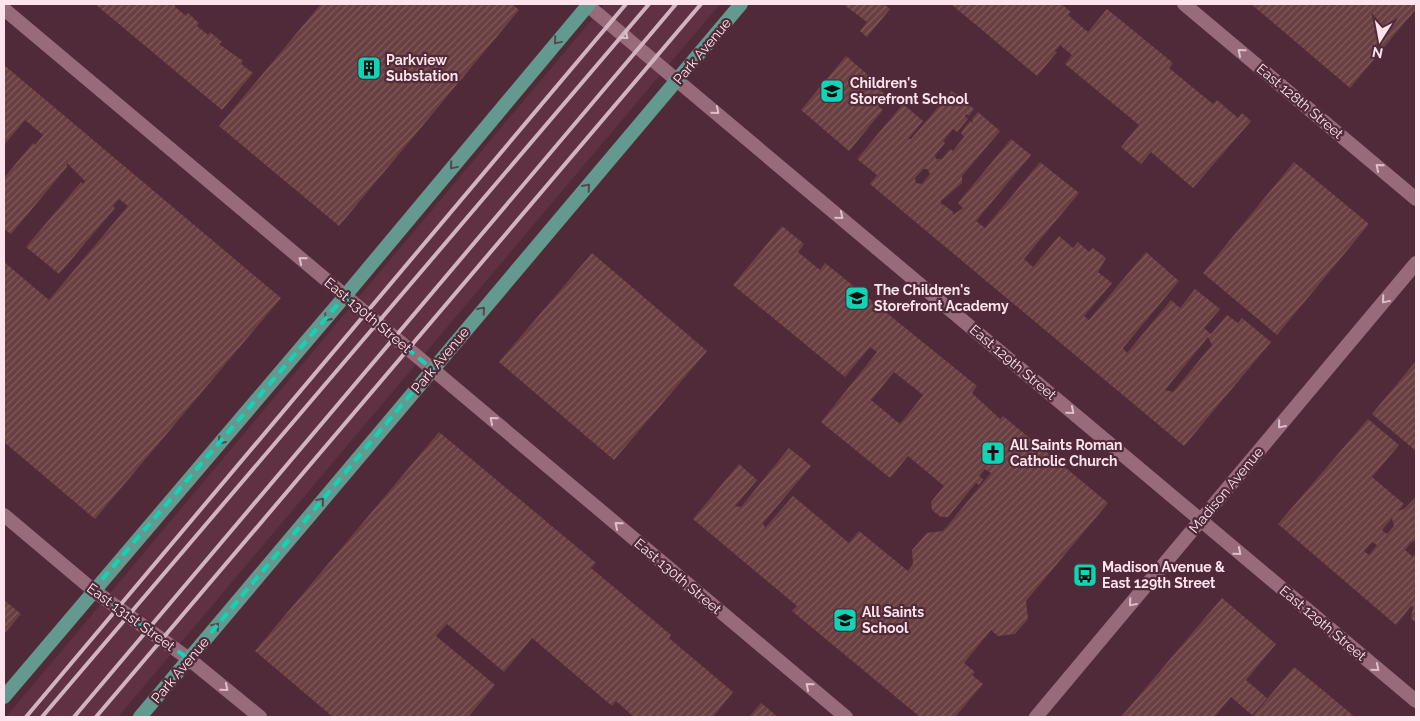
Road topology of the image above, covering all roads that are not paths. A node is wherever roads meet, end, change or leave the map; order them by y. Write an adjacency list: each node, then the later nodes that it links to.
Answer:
1 (587, 4): 5 (street, East 129th Street, one-way to 5); 8 (main road, one-way to 8)
2 (741, 4): 5 (main road, Park Avenue)
3 (1184, 4): 6 (street, East 128th Street, one-way to 3)
4 (4, 9): 8 (street, East 130th Street, one-way to 4)
5 (678, 80): 9 (main road, Park Avenue, one-way to 5); 11 (street, East 129th Street, one-way to 11)
6 (1416, 199)
7 (1416, 263): 11 (street, Madison Avenue, one-way to 11)
8 (345, 296): 9 (street, East 130th Street); 12 (main road, one-way to 12)
9 (432, 369): 13 (main road, Park Avenue, one-way to 9); 18 (street, East 130th Street, one-way to 9)
10 (4, 516): 12 (street, East 131st Street)
11 (1201, 520): 15 (street, East 129th Street, one-way to 15); 19 (street, Madison Avenue, one-way to 19)
12 (93, 590): 13 (street, East 131st Street); 14 (main road)
13 (189, 659): 16 (main road, Park Avenue); 17 (street, East 131st Street, one-way to 17)
14 (4, 697)
15 (1416, 701)
16 (140, 717)
17 (260, 717)
18 (846, 717)
19 (1036, 717)

